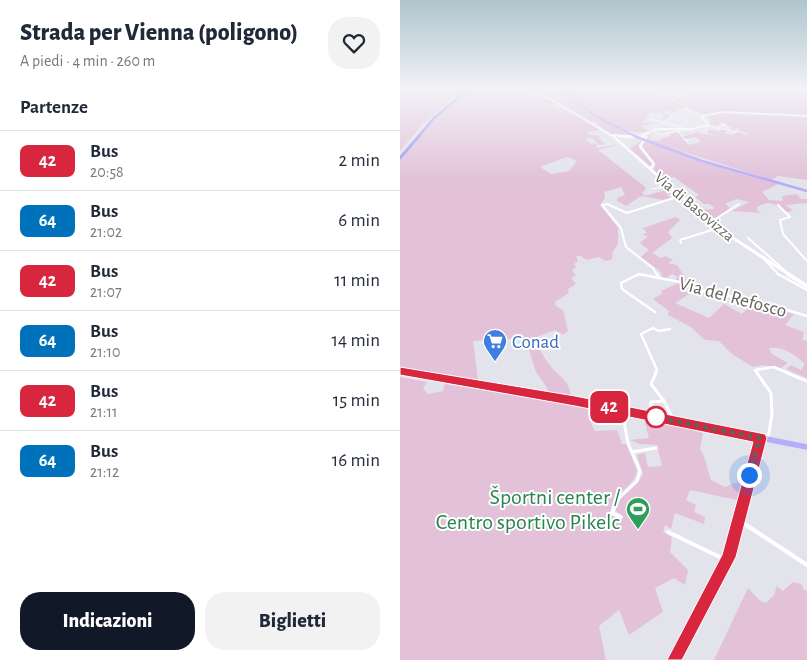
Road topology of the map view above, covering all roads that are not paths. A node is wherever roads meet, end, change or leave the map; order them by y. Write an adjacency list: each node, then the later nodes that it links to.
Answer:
1 (430, 119): 25 (highway)
2 (433, 119): 26 (highway)
3 (585, 119): 19 (main road)
4 (600, 119): 20 (main road)
5 (650, 119): 8 (street)
6 (667, 119): 8 (street)
7 (703, 119): 10 (main road)
8 (664, 121): 11 (street); 13 (street)
9 (721, 124): 12 (street)
10 (708, 126): 12 (street); 14 (main road); 18 (street)
11 (684, 128): 13 (main road); 14 (main road)
12 (718, 128): 17 (street)
13 (655, 129): 15 (main road); 16 (street); 22 (main road)
14 (689, 129): 16 (street)
15 (651, 131): 20 (street); 22 (main road)
16 (680, 131): 23 (street)
17 (738, 132)
18 (704, 133)
19 (613, 135): 20 (main road); 27 (main road, Via di Basovizza)
20 (636, 137): 22 (main road)
21 (695, 138): 23 (street)
22 (641, 140): 27 (main road); 30 (main road)
23 (684, 140): 24 (street)
24 (688, 143)
25 (400, 154)
26 (400, 158)
27 (650, 168): 28 (main road, Via di Basovizza)
28 (669, 186): 29 (street); 31 (main road, Via di Basovizza)
29 (652, 189)
30 (807, 191)
31 (681, 196): 34 (main road, Via di Basovizza); 40 (street, Via del Refosco)
32 (739, 204): 34 (street)
33 (778, 205): 38 (street)
34 (717, 228): 36 (street); 37 (main road, Via di Basovizza)
35 (748, 238): 39 (street)
36 (681, 243)
37 (761, 256): 39 (main road, Via di Basovizza); 41 (street)
38 (807, 261)
39 (790, 275): 41 (main road, Via di Basovizza)
40 (659, 278): 42 (street, Via del Refosco); 43 (street, Via del Refosco)
41 (807, 288)
42 (655, 312)
43 (807, 316)
44 (670, 329): 47 (street)
45 (400, 371): 48 (main road)
46 (807, 381): 52 (street)
47 (664, 401): 49 (street); 50 (street)
48 (622, 410): 49 (main road); 55 (street)
49 (650, 416): 50 (main road)
50 (673, 420): 51 (main road)
51 (760, 438): 52 (main road); 57 (main road)
52 (768, 440): 53 (main road)
53 (807, 447)
54 (656, 448): 55 (street)
55 (632, 452): 56 (street)
56 (620, 517)
57 (738, 520): 59 (main road); 60 (street)
58 (668, 532): 59 (street)
59 (727, 561): 61 (main road)
60 (807, 565)
61 (676, 660)

